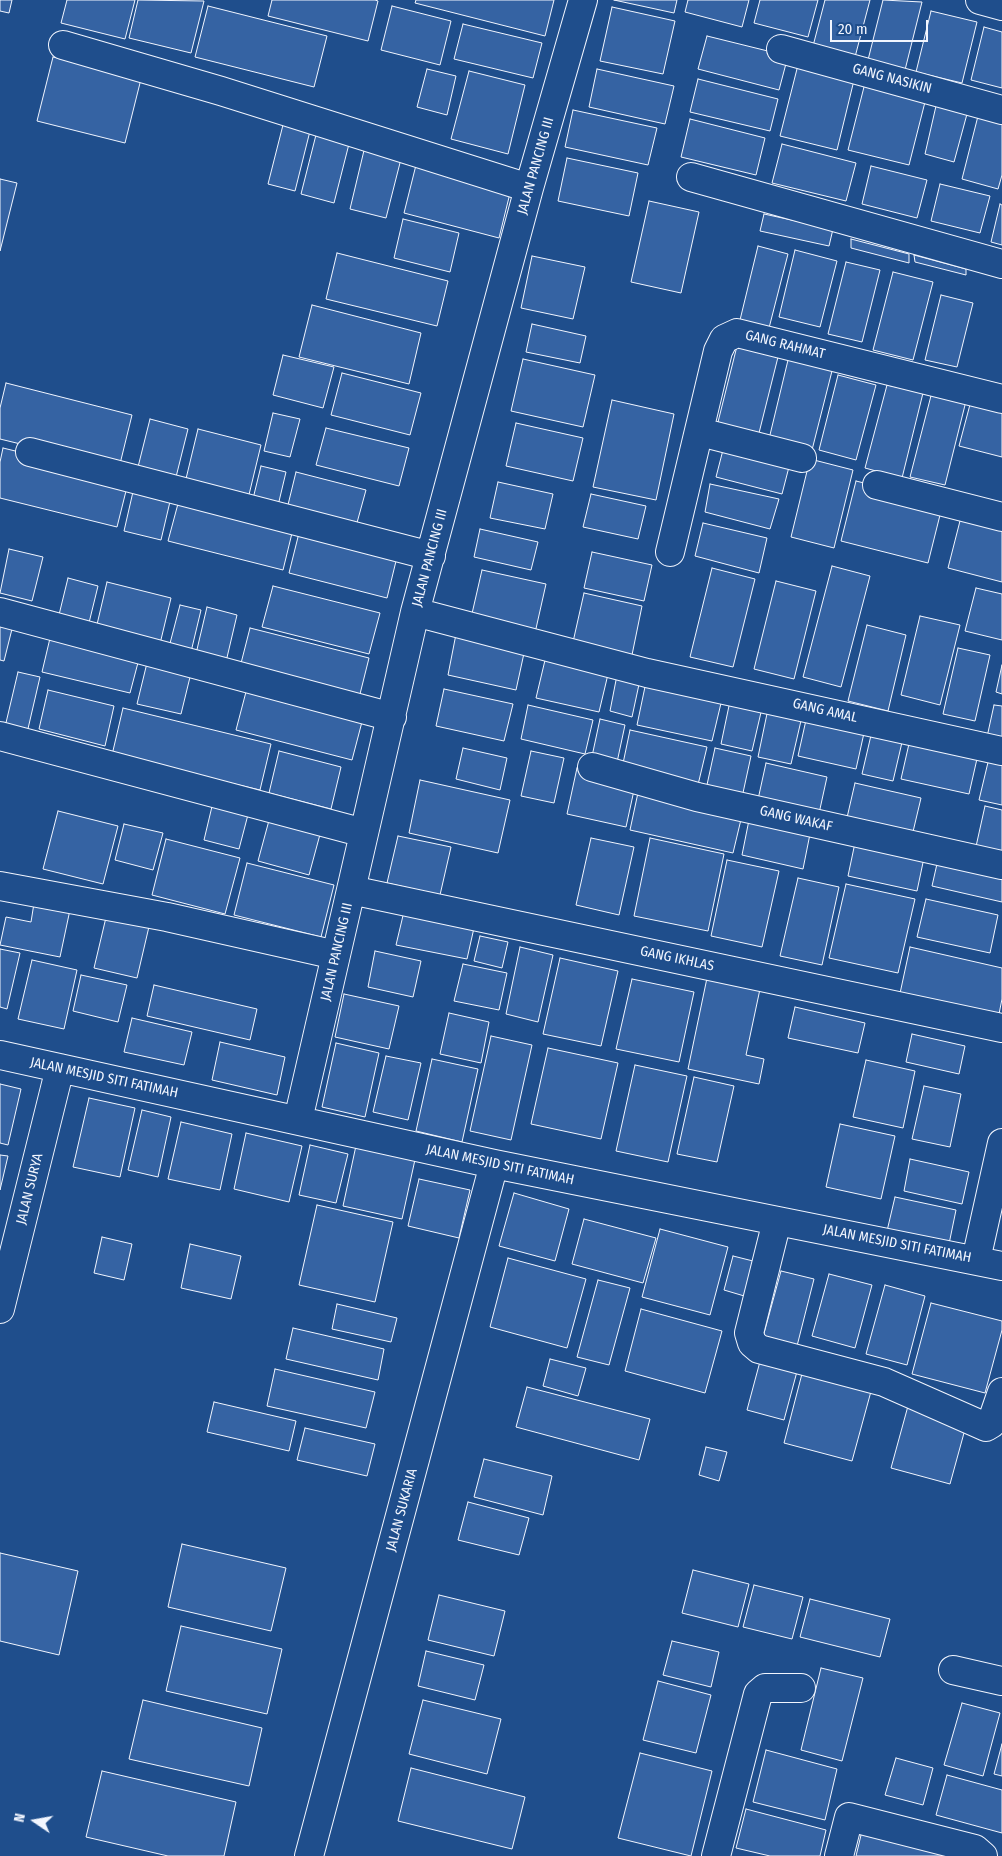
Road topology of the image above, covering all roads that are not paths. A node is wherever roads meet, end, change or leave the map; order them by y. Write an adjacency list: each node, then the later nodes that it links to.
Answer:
1 (582, 0): 8 (street, JALAN PANCING III)
2 (980, 0): 3 (street)
3 (1002, 6)
4 (63, 45): 8 (street)
5 (781, 49): 6 (street, GANG NASIKIN)
6 (1002, 110)
7 (691, 178): 9 (street)
8 (529, 188): 17 (street, JALAN PANCING III)
9 (1002, 264)
10 (1002, 399): 11 (street, GANG RAHMAT)
11 (700, 432): 13 (street); 16 (street, GANG RAHMAT)
12 (30, 452): 17 (street)
13 (802, 458)
14 (877, 484): 15 (street)
15 (1002, 517)
16 (670, 552)
17 (431, 556): 19 (street, JALAN PANCING III)
18 (0, 612): 20 (street)
19 (416, 612): 20 (street, JALAN PANCING III); 22 (street, GANG AMAL)
20 (392, 717): 24 (street, JALAN PANCING III)
21 (0, 736): 24 (street)
22 (1002, 751)
23 (592, 767): 25 (street, GANG WAKAF)
24 (364, 833): 27 (street, JALAN PANCING III)
25 (1002, 865)
26 (0, 886): 28 (street)
27 (352, 890): 28 (street, JALAN PANCING III); 29 (street, GANG IKHLAS)
28 (336, 956): 32 (street, JALAN PANCING III)
29 (1002, 1028)
30 (0, 1054): 31 (street, JALAN MESJID SITI FATIMAH)
31 (60, 1068): 32 (street, JALAN MESJID SITI FATIMAH); 38 (street, JALAN SURYA)
32 (298, 1120): 34 (street, JALAN MESJID SITI FATIMAH)
33 (1002, 1143): 36 (street)
34 (494, 1164): 35 (street, JALAN MESJID SITI FATIMAH); 45 (street, JALAN SUKARIA)
35 (778, 1221): 36 (street, JALAN MESJID SITI FATIMAH); 40 (street)
36 (976, 1260): 37 (street, JALAN MESJID SITI FATIMAH)
37 (1002, 1266)
38 (5, 1267): 39 (street, JALAN SURYA)
39 (0, 1309)
40 (1002, 1392)
41 (953, 1670): 42 (street)
42 (1002, 1681)
43 (801, 1688): 46 (street)
44 (979, 1853): 47 (street); 48 (street)
45 (309, 1856)
46 (716, 1856)
47 (839, 1856)
48 (1002, 1856)

